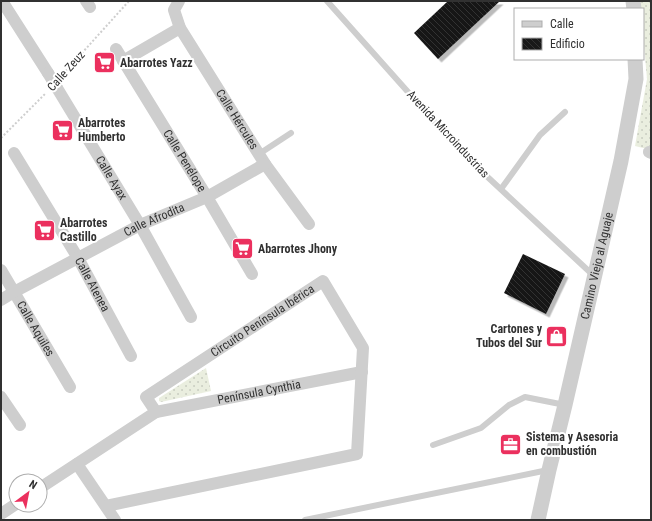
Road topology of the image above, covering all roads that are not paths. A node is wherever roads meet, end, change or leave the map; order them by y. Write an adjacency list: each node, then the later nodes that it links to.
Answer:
1 (2, 1): 15 (street, Calle Ayax, bridge)
2 (327, 1): 12 (lane, Avenida Microindustrias)
3 (176, 5): 4 (street, Calle Hércules)
4 (180, 28): 7 (street); 11 (street, Calle Hércules)
5 (116, 49): 7 (street, Calle Penélope)
6 (635, 60): 19 (street, Camino Viejo al Aguaje)
7 (123, 61): 13 (street, Calle Penélope)
8 (566, 112): 12 (lane)
9 (291, 133): 11 (lane)
10 (14, 153): 16 (street, Calle Atenea)
11 (262, 159): 13 (street, Calle Afrodita); 14 (street, Calle Hércules)
12 (501, 189): 19 (lane, Avenida Microindustrias)
13 (207, 197): 15 (street, Calle Afrodita); 18 (street, Calle Penélope)
14 (309, 224)
15 (140, 225): 16 (street, Calle Afrodita); 22 (street, Calle Ayax)
16 (78, 258): 20 (street, Calle Afrodita); 23 (street, Calle Atenea)
17 (1, 270): 20 (street, Calle Aquiles)
18 (252, 274)
19 (595, 276): 27 (street, Camino Viejo al Aguaje)
20 (14, 292): 21 (street, Calle Afrodita); 25 (street, Calle Aquiles)
21 (1, 300)
22 (191, 317)
23 (131, 356)
24 (362, 372): 28 (street, Península Cynthia); 28 (street, Circuito Península Ibérica); 34 (street, Circuito Península Ibérica)
25 (70, 387)
26 (1, 397): 29 (street)
27 (565, 405): 30 (lane); 32 (street, Camino Viejo al Aguaje)
28 (156, 412): 31 (street)
29 (20, 425)
30 (433, 446)
31 (77, 464): 33 (street); 34 (street)
32 (549, 470): 36 (lane); 37 (street, Camino Viejo al Aguaje)
33 (48, 483)
34 (106, 506): 35 (street)
35 (115, 520)
36 (305, 520)
37 (538, 520)

